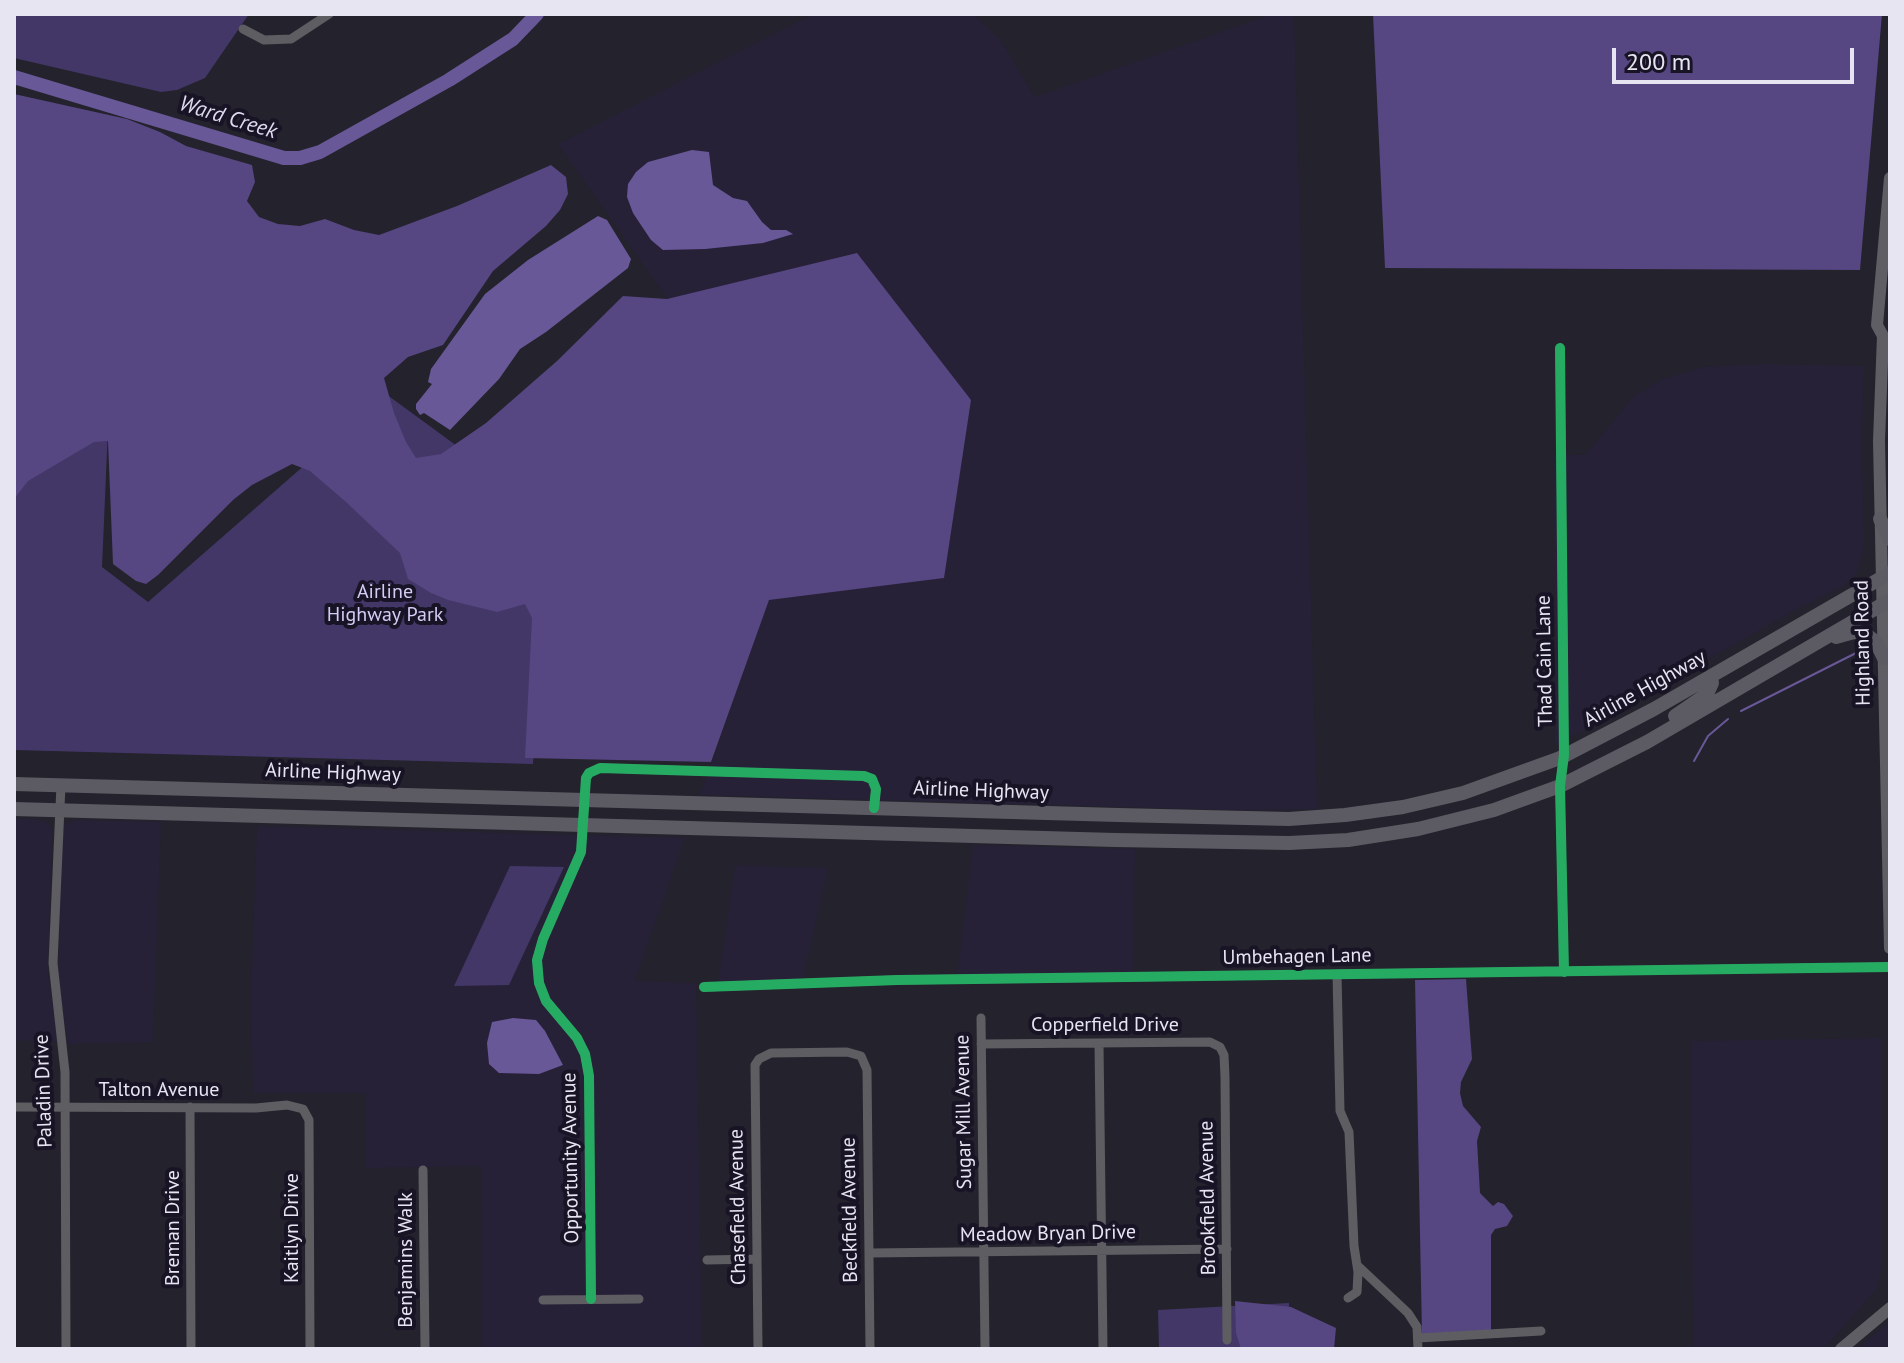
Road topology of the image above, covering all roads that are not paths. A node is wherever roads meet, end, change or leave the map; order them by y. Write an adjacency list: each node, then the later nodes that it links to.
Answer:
1 (329, 14): 2 (street)
2 (243, 29)
3 (1890, 178): 4 (main road, Highland Road)
4 (1886, 332): 6 (main road, Highland Road)
5 (1560, 348): 13 (street, Thad Cain Lane)
6 (1880, 519): 7 (highway); 8 (main road, Highland Road)
7 (1890, 539)
8 (1886, 576): 9 (main road, Highland Road); 12 (highway, Airline Highway)
9 (1886, 602): 10 (highway); 11 (main road, Highland Road)
10 (1810, 647): 11 (highway); 14 (highway)
11 (1884, 658): 27 (main road, Highland Road)
12 (1711, 677): 13 (highway, Airline Highway); 14 (highway)
13 (1564, 755): 17 (street, Thad Cain Lane); 24 (highway, Airline Highway)
14 (1595, 770): 17 (highway)
15 (14, 784): 16 (highway, Airline Highway)
16 (61, 785): 18 (highway, Airline Highway); 22 (street, Paladin Drive)
17 (1560, 786): 26 (highway); 29 (street, Thad Cain Lane)
18 (255, 790): 19 (highway, Airline Highway); 23 (highway)
19 (585, 800): 20 (highway, Airline Highway); 20 (street); 25 (street, Opportunity Avenue)
20 (874, 808): 24 (highway, Airline Highway)
21 (14, 809): 22 (highway)
22 (58, 810): 23 (highway); 39 (street, Paladin Drive)
23 (255, 815): 25 (highway)
24 (1118, 815): 26 (highway)
25 (583, 824): 26 (highway); 50 (street, Opportunity Avenue)
26 (938, 834)
27 (1890, 948)
28 (1890, 967): 29 (street, Umbehagen Lane)
29 (1564, 972): 30 (street, Umbehagen Lane)
30 (1337, 974): 31 (street, Umbehagen Lane); 48 (street)
31 (704, 987)
32 (981, 1018): 33 (street, Sugar Mill Avenue)
33 (981, 1044): 34 (street, Copperfield Drive); 44 (street, Sugar Mill Avenue)
34 (1099, 1044): 35 (street, Copperfield Drive); 43 (street)
35 (1224, 1055): 42 (street, Brookfield Avenue)
36 (755, 1065): 45 (street, Beckfield Avenue); 46 (street, Chasefield Avenue)
37 (14, 1107): 39 (street, Talton Avenue)
38 (190, 1107): 39 (street, Talton Avenue); 40 (street, Talton Avenue); 58 (street, Breman Drive)
39 (65, 1108): 57 (street, Paladin Drive)
40 (303, 1109): 59 (street, Kaitlyn Drive)
41 (423, 1170): 60 (street, Benjamins Walk)
42 (1227, 1249): 43 (street, Meadow Bryan Drive); 56 (street, Brookfield Avenue)
43 (1101, 1251): 44 (street, Meadow Bryan Drive); 64 (street)
44 (984, 1252): 45 (street, Meadow Bryan Drive); 63 (street, Sugar Mill Avenue)
45 (869, 1253): 62 (street, Beckfield Avenue)
46 (757, 1259): 47 (street); 61 (street, Chasefield Avenue)
47 (707, 1260)
48 (1358, 1266): 49 (street); 55 (street)
49 (1348, 1298)
50 (591, 1299): 51 (street); 52 (street)
51 (639, 1299)
52 (543, 1300)
53 (1890, 1308): 66 (main road)
54 (1541, 1331): 55 (street)
55 (1418, 1338): 65 (street)
56 (1227, 1340)
57 (66, 1349)
58 (191, 1349)
59 (310, 1349)
60 (425, 1349)
61 (758, 1349)
62 (870, 1349)
63 (985, 1349)
64 (1103, 1349)
65 (1418, 1349)
66 (1841, 1349)

